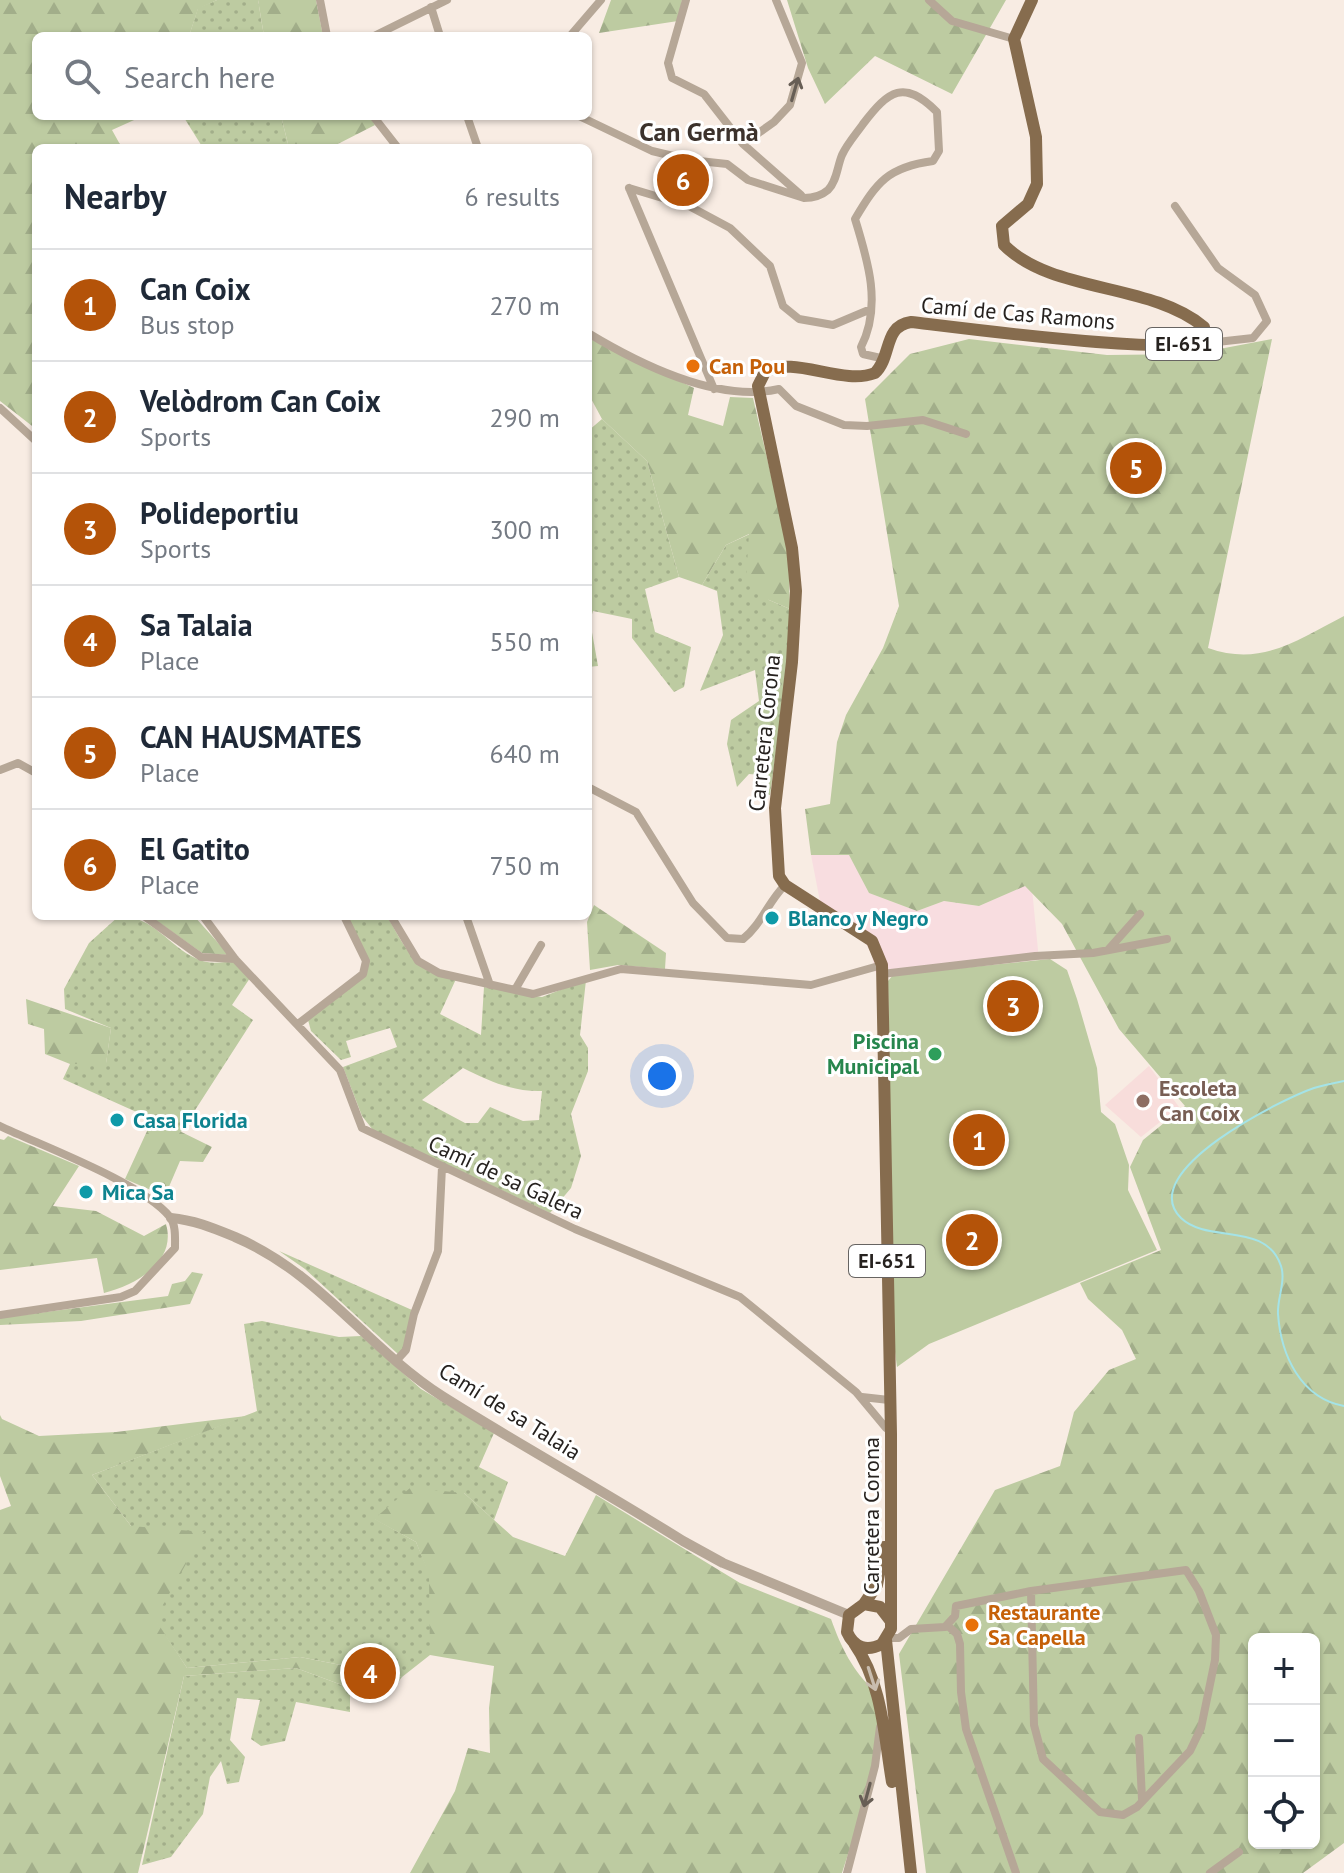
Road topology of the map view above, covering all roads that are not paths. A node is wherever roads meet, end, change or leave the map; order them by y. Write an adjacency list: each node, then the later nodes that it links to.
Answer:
1 (320, 0): 9 (street)
2 (447, 0): 8 (street)
3 (601, 0): 12 (street)
4 (686, 0): 19 (street)
5 (776, 0): 19 (street, one-way to 5)
6 (929, 0): 13 (street)
7 (1032, 0): 13 (main road)
8 (431, 7): 10 (street); 11 (street)
9 (326, 32)
10 (382, 32)
11 (439, 32)
12 (573, 32)
13 (1014, 39): 24 (main road, Camí de Cas Ramons / EI-651)
14 (376, 120): 17 (street)
15 (468, 120): 18 (street)
16 (587, 120): 20 (street)
17 (395, 144)
18 (477, 144)
19 (743, 144): 20 (street)
20 (804, 198): 22 (street)
21 (1175, 206): 24 (street)
22 (871, 309): 25 (street); 26 (street)
23 (592, 335): 26 (street)
24 (1206, 336): 25 (main road, Camí de Cas Ramons / EI-651)
25 (885, 359): 27 (main road)
26 (714, 389): 27 (street)
27 (758, 394): 29 (street); 34 (main road, Carretera Corona)
28 (0, 408): 30 (street)
29 (966, 434)
30 (32, 437)
31 (0, 770): 32 (street)
32 (32, 771)
33 (592, 789): 34 (street)
34 (785, 885): 45 (main road)
35 (1140, 914): 43 (street)
36 (150, 920): 44 (street)
37 (206, 920): 44 (street, Camí de sa Galera)
38 (346, 920): 48 (street)
39 (393, 920): 46 (street)
40 (467, 920): 46 (street)
41 (1167, 939): 43 (street)
42 (541, 945): 47 (street)
43 (1108, 951): 45 (street)
44 (235, 959): 48 (street, Camí de sa Galera)
45 (882, 970): 47 (street); 55 (main road, Carretera Corona / EI-651)
46 (490, 985): 47 (street)
47 (516, 988)
48 (298, 1024): 50 (street, Camí de sa Galera)
49 (0, 1126): 51 (street)
50 (442, 1167): 53 (street); 54 (street, Camí de sa Galera)
51 (171, 1218): 52 (street); 53 (street, Camí de sa Talaia)
52 (0, 1315)
53 (396, 1361): 60 (street, Camí de sa Talaia)
54 (861, 1397): 55 (street); 56 (street, Camí de sa Galera)
55 (889, 1405): 56 (street); 57 (main road, Carretera Corona / EI-651); 61 (main road, Carretera Corona / EI-651)
56 (871, 1408): 57 (street, Camí de sa Galera)
57 (886, 1428): 59 (main road, Carretera Corona / EI-651)
58 (1031, 1591): 62 (street); 67 (street); 67 (street)
59 (864, 1604): 60 (main road, EI-651); 61 (main road)
60 (849, 1615): 64 (main road, EI-651)
61 (890, 1620): 63 (main road, EI-651)
62 (947, 1625): 63 (street); 72 (street)
63 (887, 1639): 64 (main road); 68 (main road, EI-651)
64 (854, 1643): 65 (main road, EI-651, one-way to 65)
65 (881, 1718): 68 (main road, EI-651); 70 (street, one-way to 70)
66 (1139, 1738): 67 (street)
67 (1142, 1800)
68 (904, 1831): 71 (main road, EI-651)
69 (1239, 1852): 73 (street)
70 (847, 1873)
71 (911, 1873)
72 (1016, 1873)
73 (1210, 1873)

